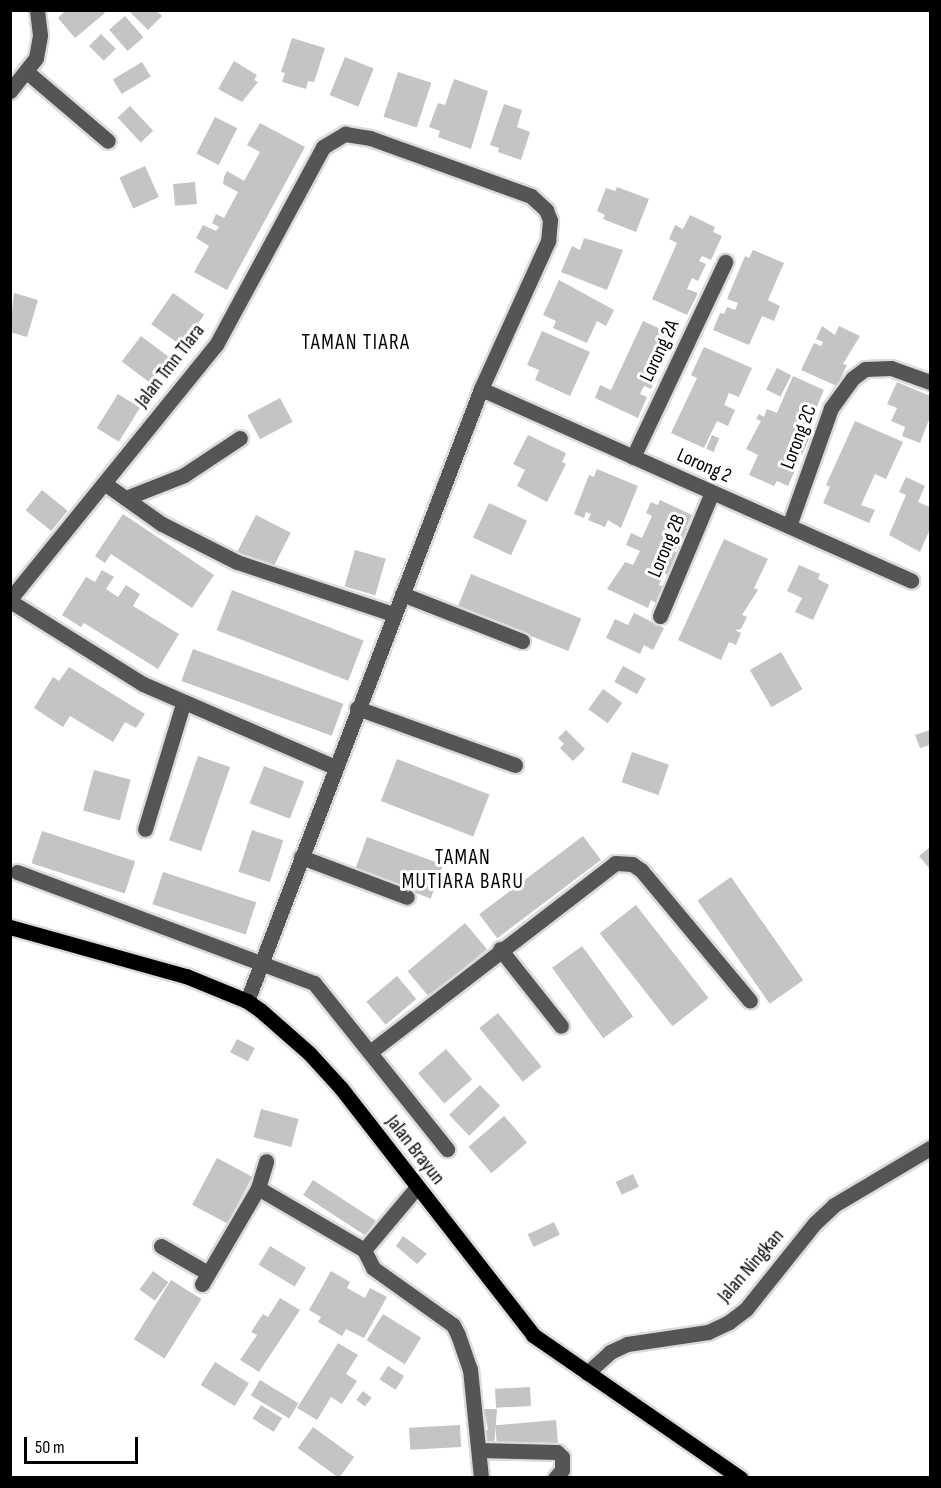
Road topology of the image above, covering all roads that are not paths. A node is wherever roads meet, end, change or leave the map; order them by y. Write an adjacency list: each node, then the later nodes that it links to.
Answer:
1 (38, 10): 2 (street)
2 (27, 72): 3 (street); 4 (street)
3 (10, 91)
4 (108, 141)
5 (725, 262): 9 (street, Lorong 2A)
6 (930, 382): 13 (street, Lorong 2C)
7 (481, 389): 9 (street, Lorong 2); 10 (street, Jalan Tmn TIara); 15 (street)
8 (240, 438): 12 (street)
9 (633, 457): 11 (street, Lorong 2)
10 (104, 483): 12 (street); 16 (street, Jalan Tmn TIara)
11 (712, 492): 13 (street, Lorong 2); 18 (street, Lorong 2B)
12 (126, 498): 17 (street)
13 (789, 526): 14 (street, Lorong 2)
14 (910, 580)
15 (402, 594): 17 (street); 19 (street)
16 (10, 600): 20 (street)
17 (393, 614): 21 (street)
18 (660, 616)
19 (522, 641)
20 (183, 704): 23 (street); 24 (street)
21 (357, 708): 22 (street); 23 (street)
22 (515, 765)
23 (335, 767): 25 (street)
24 (145, 829)
25 (301, 857): 27 (street); 30 (street)
26 (17, 872): 30 (street)
27 (407, 897)
28 (10, 927): 31 (main road, Jalan Brayun)
29 (500, 949): 32 (street); 33 (street); 34 (street)
30 (261, 963): 31 (street); 34 (street)
31 (247, 1001): 38 (main road, Jalan Brayun)
32 (750, 1001)
33 (561, 1026)
34 (370, 1052): 36 (street)
35 (930, 1148): 42 (street, Jalan Ningkan)
36 (447, 1149)
37 (266, 1161): 39 (street)
38 (417, 1187): 41 (street); 42 (main road, Jalan Brayun)
39 (258, 1188): 40 (street); 41 (street)
40 (161, 1246)
41 (364, 1250): 43 (street)
42 (587, 1373): 44 (main road, Jalan Brayun)
43 (479, 1450): 45 (street); 46 (street)
44 (721, 1473): 47 (main road, Jalan Brayun)
45 (481, 1478)
46 (555, 1478)
47 (740, 1478)

